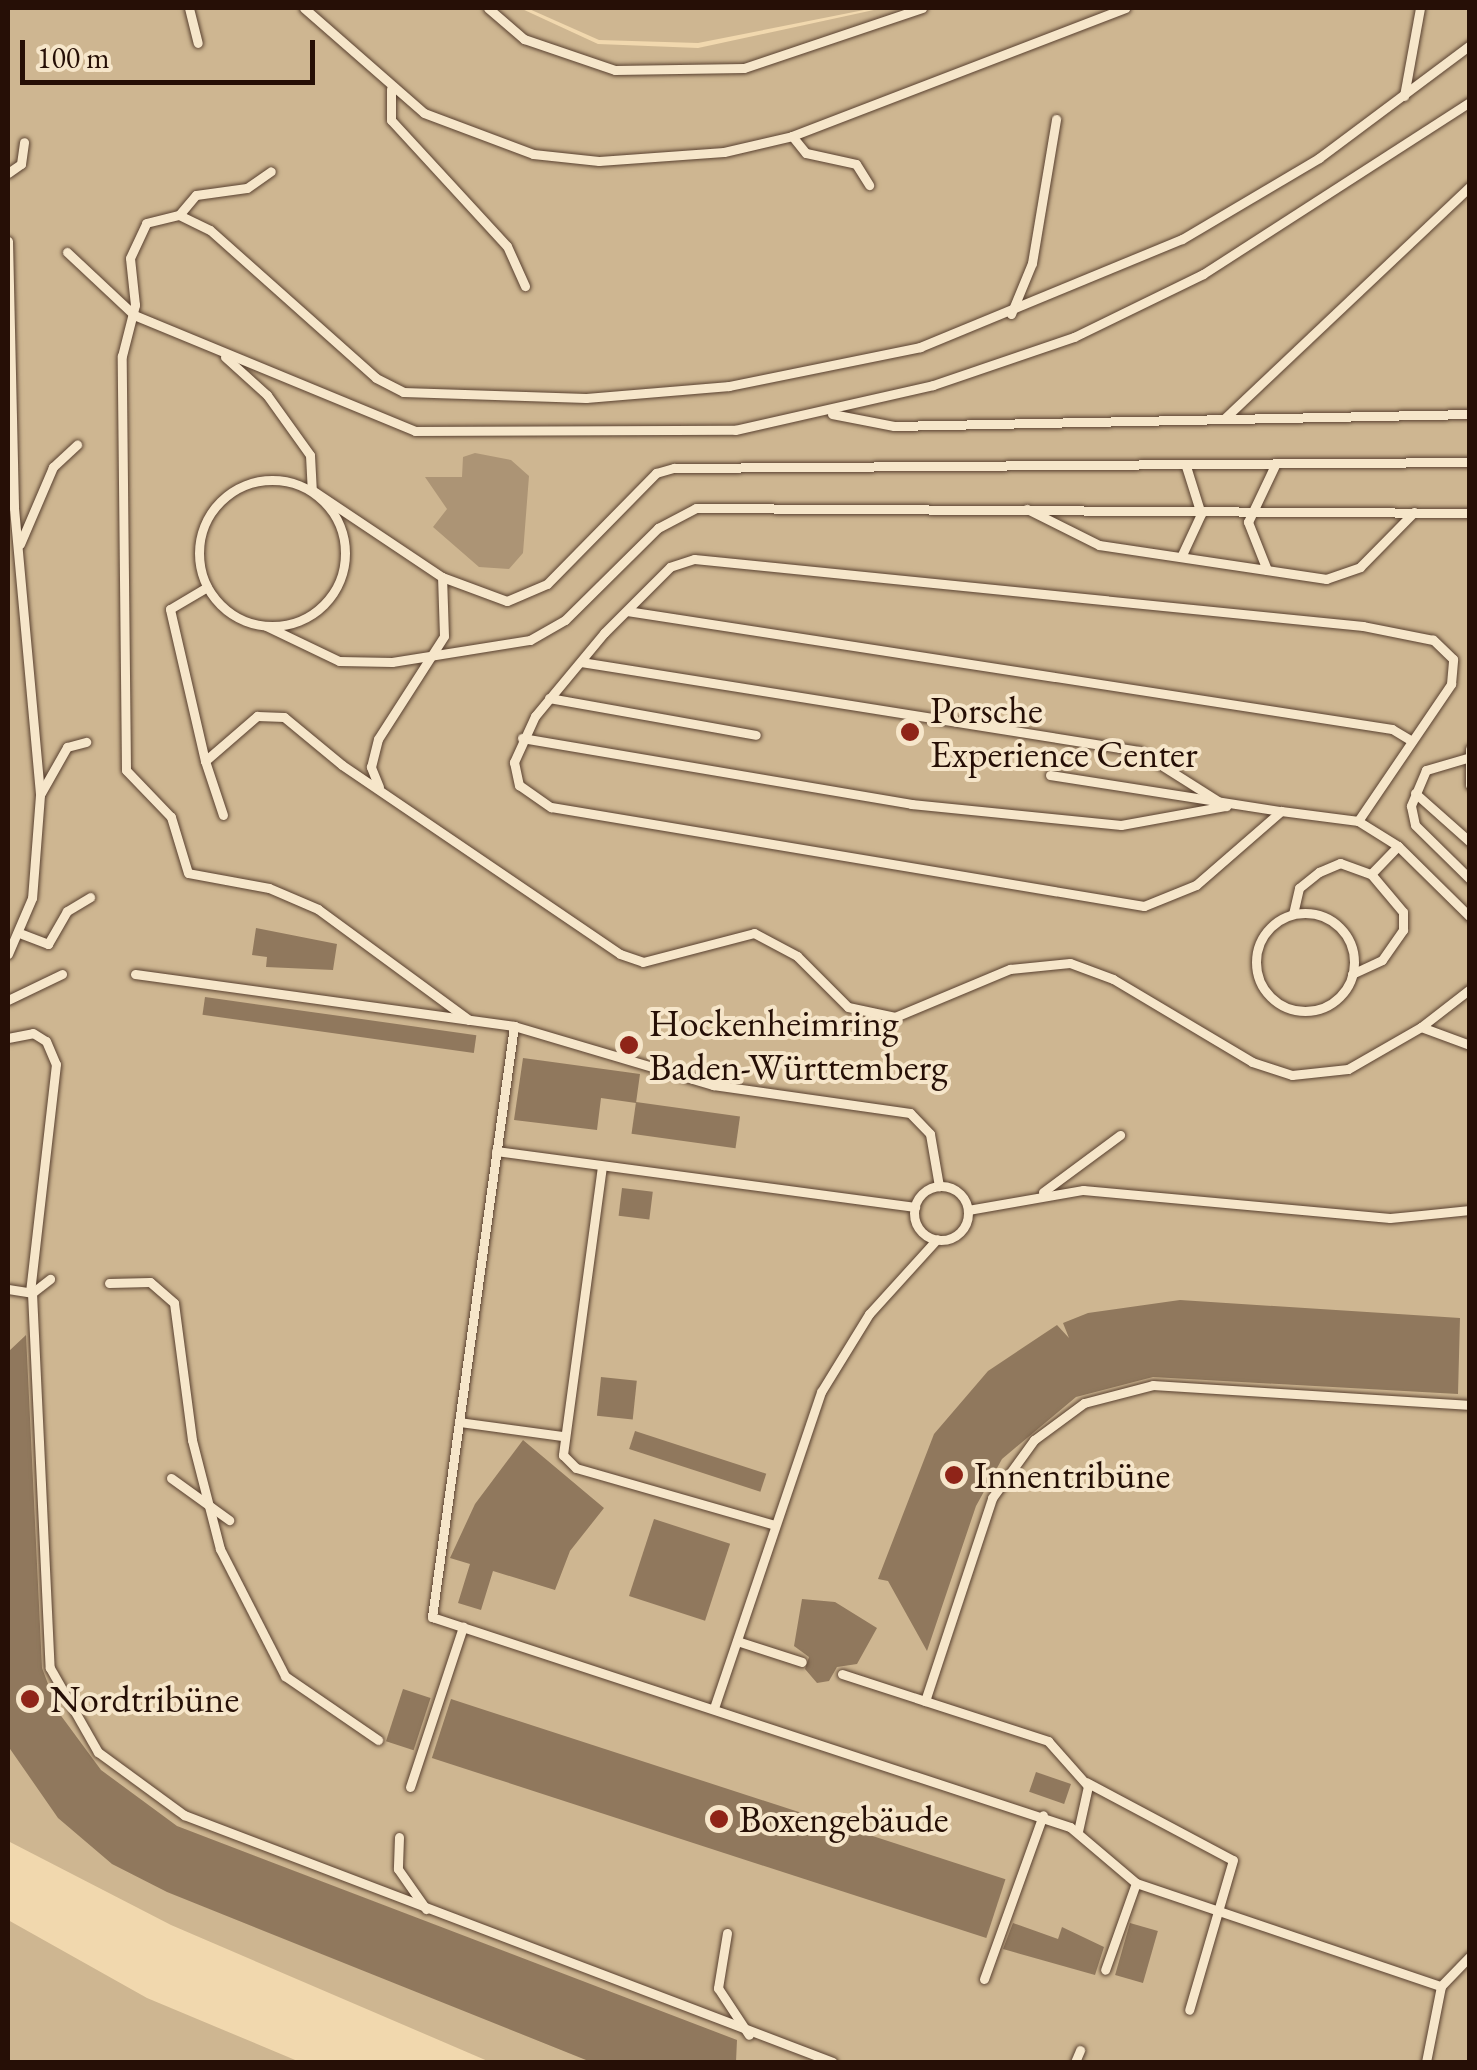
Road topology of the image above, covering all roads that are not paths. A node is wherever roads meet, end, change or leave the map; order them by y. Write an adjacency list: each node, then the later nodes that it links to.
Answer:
1 (190, 8): 7 (lane)
2 (304, 8): 9 (lane)
3 (488, 8): 4 (lane)
4 (922, 8)
5 (1125, 8): 13 (lane)
6 (1420, 8): 10 (lane)
7 (198, 43)
8 (1470, 46): 10 (lane)
9 (391, 90): 13 (lane); 22 (lane)
10 (1404, 96): 23 (lane)
11 (1470, 102): 26 (lane)
12 (1056, 120): 23 (lane)
13 (792, 136): 17 (lane)
14 (24, 142): 16 (lane)
15 (271, 172): 19 (lane)
16 (8, 173)
17 (869, 185)
18 (1470, 186): 28 (lane)
19 (179, 215): 23 (lane); 24 (lane)
20 (8, 241): 39 (lane)
21 (67, 252): 24 (lane)
22 (525, 286)
23 (1010, 314)
24 (134, 316): 25 (lane); 80 (lane)
25 (218, 350): 26 (lane); 33 (lane)
26 (829, 414): 28 (lane)
27 (1470, 414): 28 (lane)
28 (1225, 418)
29 (77, 445): 39 (lane)
30 (1470, 462): 31 (lane)
31 (1276, 463): 32 (lane); 35 (lane)
32 (1186, 466): 38 (lane); 42 (lane)
33 (312, 490): 42 (lane); 43 (lane); 45 (lane)
34 (1024, 508): 38 (lane); 40 (lane); 46 (lane)
35 (1249, 512): 36 (lane); 38 (lane); 41 (lane)
36 (1414, 512): 37 (lane); 41 (lane)
37 (1470, 513)
38 (1201, 514): 40 (lane)
39 (19, 547): 59 (lane)
40 (1181, 557): 41 (lane)
41 (1267, 570)
42 (442, 577): 46 (lane)
43 (208, 587): 45 (lane); 54 (lane)
44 (626, 611): 47 (lane); 51 (lane); 51 (lane)
45 (266, 626): 46 (lane)
46 (434, 656): 57 (lane)
47 (581, 662): 48 (lane); 60 (lane)
48 (549, 698): 49 (lane); 50 (lane)
49 (756, 735)
50 (522, 738): 60 (lane); 61 (lane)
51 (1412, 740): 63 (lane)
52 (86, 742): 59 (lane)
53 (1468, 754): 56 (lane); 58 (lane)
54 (205, 762): 57 (lane); 62 (lane)
55 (1050, 776): 60 (lane)
56 (1470, 786)
57 (380, 788): 82 (lane)
58 (1414, 794): 64 (lane); 67 (lane)
59 (40, 795): 73 (lane)
60 (1226, 806): 61 (lane)
61 (1281, 810): 63 (lane)
62 (223, 814)
63 (1358, 821): 65 (lane)
64 (1470, 842)
65 (1398, 846): 66 (lane); 70 (lane)
66 (1370, 874): 71 (lane); 77 (lane)
67 (1470, 879)
68 (90, 897): 73 (lane)
69 (1470, 898): 70 (lane)
70 (1460, 907): 72 (lane)
71 (1293, 914): 77 (lane); 77 (lane)
72 (1470, 917)
73 (22, 934): 74 (lane)
74 (8, 954)
75 (62, 974): 79 (lane)
76 (136, 974): 80 (lane)
77 (1352, 974)
78 (1470, 989): 82 (lane)
79 (8, 1000)
80 (468, 1020): 81 (lane)
81 (514, 1026): 86 (lane); 88 (lane)
82 (1420, 1027): 84 (lane)
83 (8, 1038): 97 (lane)
84 (1470, 1044)
85 (1120, 1135): 89 (lane)
86 (496, 1151): 87 (lane); 99 (lane)
87 (602, 1166): 90 (lane); 100 (lane)
88 (939, 1186): 90 (lane); 91 (lane)
89 (1043, 1192): 91 (lane); 92 (lane)
90 (915, 1207): 93 (lane)
91 (968, 1210): 93 (lane)
92 (1470, 1210)
93 (937, 1239): 104 (lane)
94 (50, 1279): 97 (lane)
95 (109, 1283): 102 (lane)
96 (8, 1289): 97 (lane)
97 (31, 1292): 120 (lane)
98 (1470, 1405): 111 (lane)
99 (459, 1422): 100 (lane); 106 (lane)
100 (564, 1436): 104 (lane)
101 (171, 1478): 102 (lane)
102 (213, 1510): 103 (lane); 113 (lane)
103 (229, 1520)
104 (774, 1525): 108 (lane)
105 (419, 1613): 106 (lane)
106 (432, 1617): 107 (lane)
107 (464, 1627): 112 (lane); 115 (lane)
108 (737, 1641): 109 (lane); 112 (lane)
109 (802, 1662)
110 (842, 1674): 111 (lane)
111 (926, 1701): 114 (lane)
112 (714, 1708): 116 (lane)
113 (378, 1740)
114 (1086, 1782): 117 (lane); 121 (lane)
115 (410, 1787)
116 (1042, 1815): 117 (lane); 125 (lane)
117 (1078, 1831): 119 (lane)
118 (399, 1837): 120 (lane)
119 (1136, 1883): 121 (lane); 124 (lane)
120 (428, 1911): 128 (lane)
121 (1223, 1912): 126 (lane); 127 (lane)
122 (727, 1933): 128 (lane)
123 (1470, 1956): 126 (lane)
124 (1105, 1970)
125 (984, 1979)
126 (1441, 1986): 132 (lane)
127 (1189, 2010)
128 (749, 2035): 130 (lane)
129 (1080, 2050): 131 (lane)
130 (833, 2062)
131 (1075, 2062)
132 (1426, 2062)

